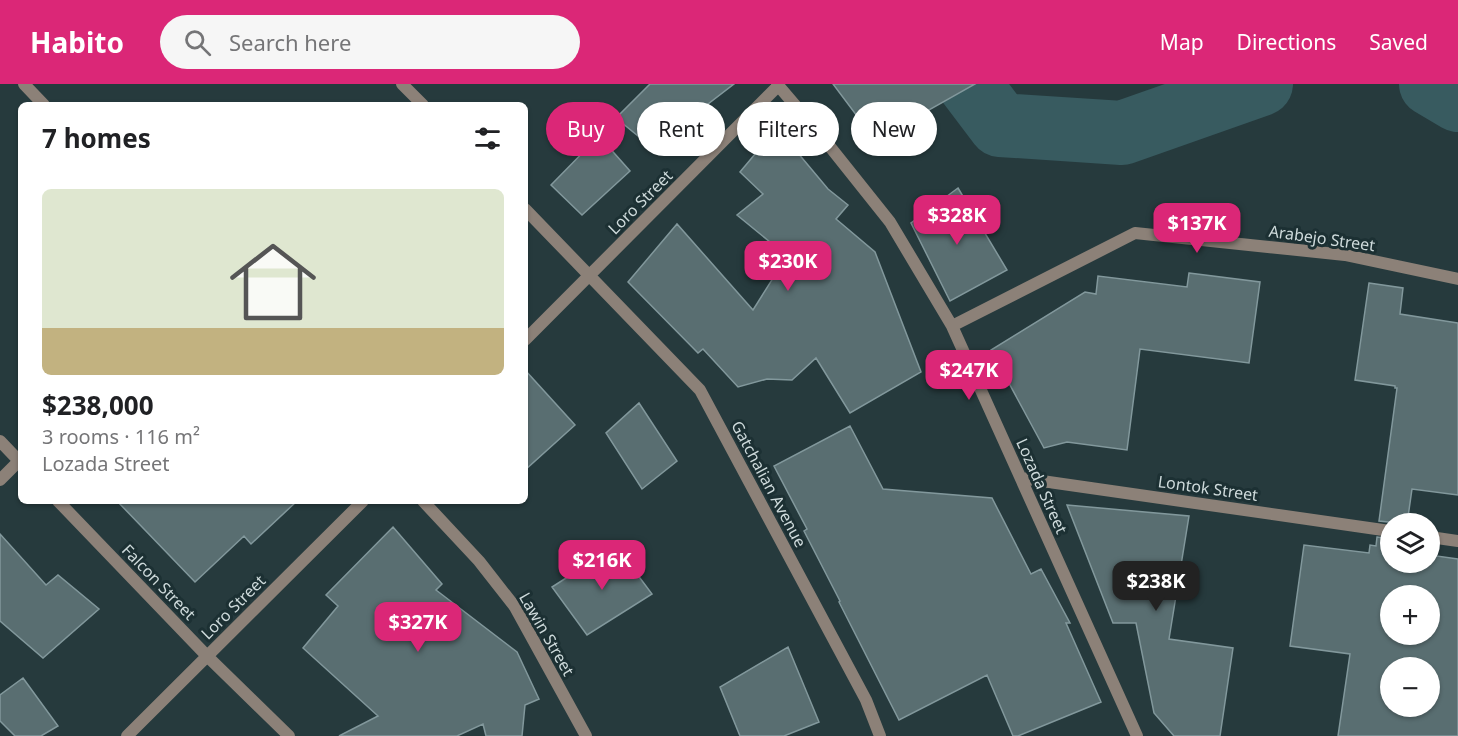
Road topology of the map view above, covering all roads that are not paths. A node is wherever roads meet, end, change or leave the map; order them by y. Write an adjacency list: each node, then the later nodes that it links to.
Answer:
1 (24, 84): 4 (street)
2 (402, 84): 5 (street)
3 (777, 85): 7 (street, Loro Street); 9 (street, Lozada Street)
4 (41, 102)
5 (420, 102)
6 (528, 211): 7 (street, Gatchalian Avenue)
7 (590, 275): 10 (street, Loro Street); 26 (street, Gatchalian Avenue)
8 (1458, 279): 9 (street, Arabejo Street)
9 (951, 326): 14 (street, Lozada Street)
10 (528, 337)
11 (0, 441): 12 (street)
12 (18, 460)
13 (18, 464): 15 (street)
14 (1021, 478): 19 (street, Lontok Street); 27 (street, Lozada Street)
15 (0, 480)
16 (61, 504): 22 (street, Falcon Street)
17 (360, 504): 22 (street, Loro Street)
18 (426, 504): 25 (street, Lawin Street)
19 (1380, 530)
20 (1440, 538): 21 (street)
21 (1458, 541)
22 (207, 656): 23 (street, Loro Street); 24 (street, Falcon Street)
23 (127, 736)
24 (289, 736)
25 (586, 736)
26 (880, 736)
27 (1137, 736)

